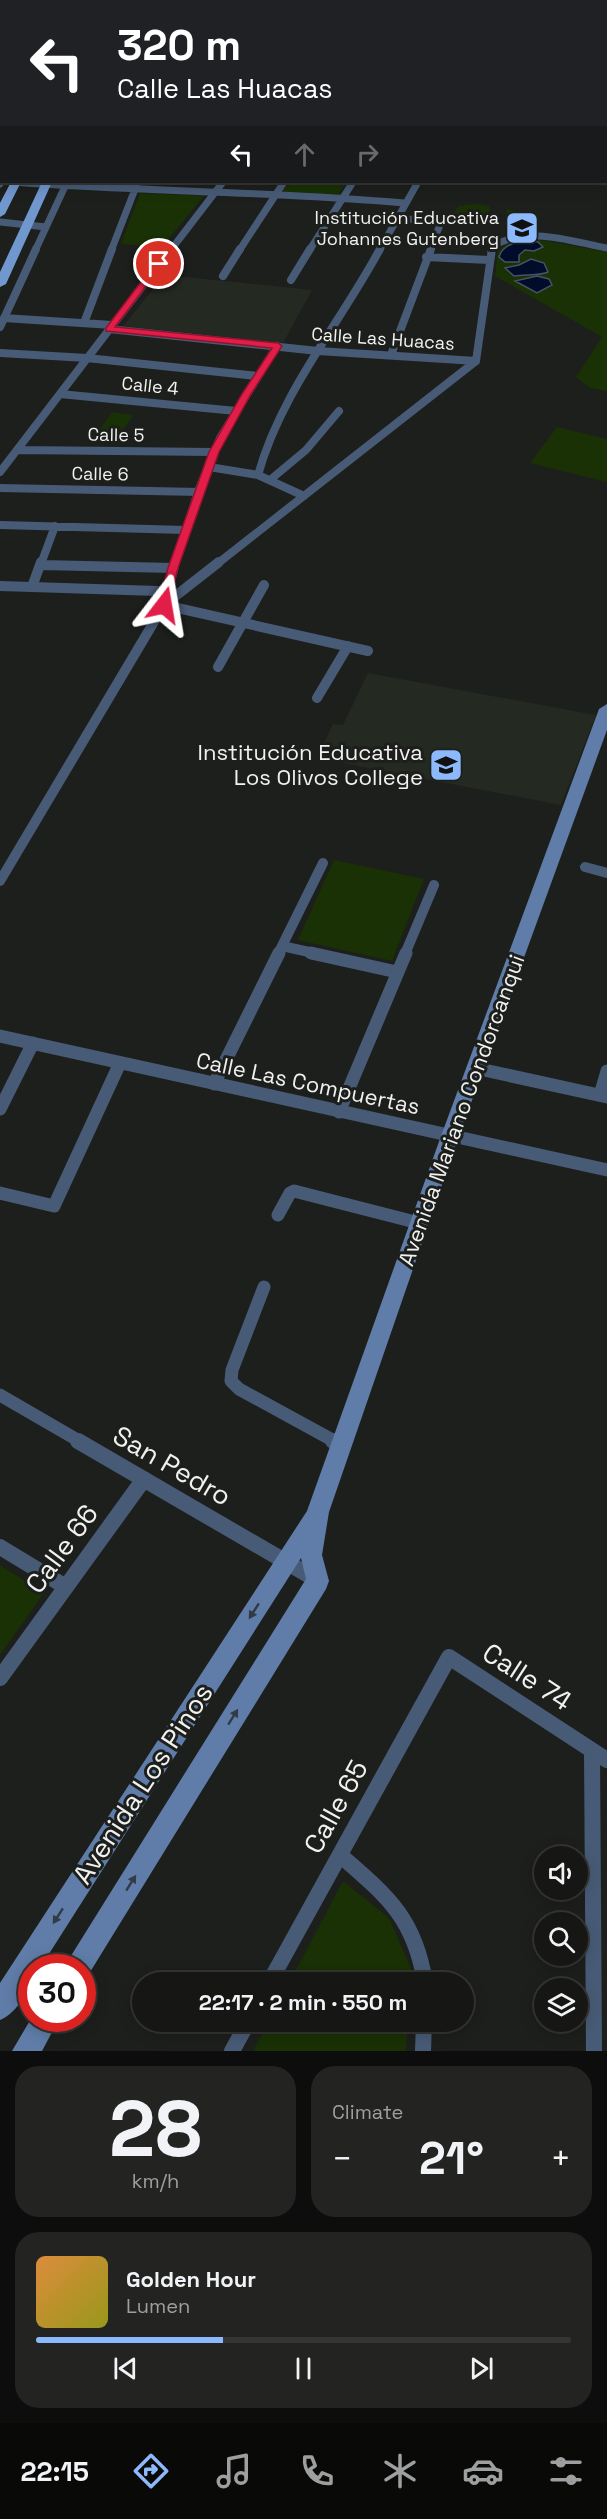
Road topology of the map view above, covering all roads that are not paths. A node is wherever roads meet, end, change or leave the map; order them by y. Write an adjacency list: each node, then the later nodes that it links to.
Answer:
1 (15, 183): 13 (main road)
2 (46, 183): 3 (street); 16 (main road)
3 (66, 183): 8 (street); 17 (street)
4 (222, 183): 9 (street)
5 (283, 183): 10 (street)
6 (352, 183): 11 (street)
7 (417, 183): 12 (street)
8 (137, 185): 9 (street); 25 (street)
9 (212, 194): 10 (street); 27 (street)
10 (274, 195): 11 (street); 21 (street)
11 (343, 196): 12 (street); 22 (street)
12 (405, 203): 14 (street)
13 (0, 214)
14 (396, 218): 19 (street); 29 (street)
15 (0, 222): 16 (street)
16 (26, 226): 17 (street); 23 (main road)
17 (46, 227): 24 (street)
18 (607, 249): 20 (street)
19 (426, 257): 20 (street); 31 (street)
20 (489, 260): 33 (street)
21 (223, 276)
22 (291, 280)
23 (0, 284)
24 (4, 318): 25 (street, Calle Las Huacas); 26 (street)
25 (84, 322): 27 (street, Calle Las Huacas)
26 (0, 327)
27 (111, 327): 28 (street, Calle Las Huacas); 32 (street)
28 (278, 346): 29 (street, Calle Las Huacas); 34 (street)
29 (318, 351): 31 (street, Calle Las Huacas); 42 (street)
30 (0, 353): 32 (street)
31 (391, 356): 33 (street, Calle Las Huacas)
32 (87, 358): 34 (street); 35 (street)
33 (476, 361): 46 (street)
34 (257, 376): 36 (street)
35 (60, 394): 36 (street, Calle 4); 38 (street)
36 (236, 411): 39 (street)
37 (339, 411): 43 (street)
38 (17, 450): 39 (street, Calle 5); 41 (street)
39 (214, 452): 40 (street)
40 (209, 467): 42 (street); 45 (street)
41 (0, 472)
42 (258, 475): 43 (street)
43 (270, 480): 46 (street)
44 (0, 488): 45 (street, Calle 6)
45 (200, 492): 49 (street)
46 (304, 496): 56 (street)
47 (0, 525): 48 (street)
48 (55, 526): 49 (street); 50 (street)
49 (186, 530): 51 (street)
50 (41, 565): 51 (street); 54 (street)
51 (173, 568): 56 (street)
52 (264, 585): 57 (street)
53 (0, 586): 54 (street)
54 (32, 587): 55 (street)
55 (158, 591)
56 (164, 605): 57 (street); 66 (street)
57 (243, 622): 58 (street); 60 (street)
58 (348, 646): 59 (street); 61 (street)
59 (368, 651)
60 (218, 667)
61 (317, 698)
62 (607, 709): 73 (street, Avenida Mariano Condorcanqui)
63 (323, 863): 68 (street)
64 (585, 867): 65 (street)
65 (607, 873)
66 (0, 881)
67 (434, 885): 69 (street)
68 (282, 946): 69 (street); 75 (street)
69 (397, 972): 78 (street)
70 (0, 1036): 71 (street, Calle Las Compuertas)
71 (33, 1043): 72 (street, Calle Las Compuertas); 77 (street)
72 (120, 1063): 75 (street, Calle Las Compuertas); 81 (street)
73 (475, 1068): 76 (street); 79 (street, Avenida Mariano Condorcanqui)
74 (607, 1071): 76 (street)
75 (214, 1084): 78 (street, Calle Las Compuertas)
76 (603, 1096)
77 (0, 1109)
78 (339, 1112): 79 (street, Calle Las Compuertas)
79 (450, 1136): 80 (street, Calle Las Compuertas); 83 (street, Avenida Mariano Condorcanqui)
80 (607, 1170)
81 (0, 1193)
82 (278, 1215): 83 (street)
83 (419, 1223): 86 (street, Avenida Mariano Condorcanqui)
84 (264, 1287): 86 (street)
85 (0, 1395): 87 (street, San Pedro)
86 (341, 1445): 88 (street, Avenida Mariano Condorcanqui)
87 (144, 1479): 90 (street, San Pedro); 92 (street, Calle 66)
88 (318, 1512): 90 (street, Avenida Mariano Condorcanqui); 91 (street, Avenida Mariano Condorcanqui)
89 (0, 1547): 92 (street)
90 (286, 1562): 91 (street, San Pedro); 100 (street, Avenida Los Pinos, one-way to 100)
91 (318, 1581): 97 (street, Avenida Los Pinos, one-way to 91)
92 (66, 1587): 94 (street, Calle 66)
93 (449, 1657): 95 (street, Calle 74); 96 (street, Calle 65)
94 (0, 1678)
95 (600, 1755): 107 (street)
96 (340, 1855): 98 (street, Calle 65); 99 (street)
97 (87, 1954)
98 (275, 1972)
99 (424, 1972)
100 (0, 2007)
101 (38, 2032): 104 (street)
102 (242, 2032): 105 (street)
103 (424, 2032): 106 (street)
104 (26, 2051)
105 (232, 2051)
106 (423, 2051)
107 (594, 2051)

